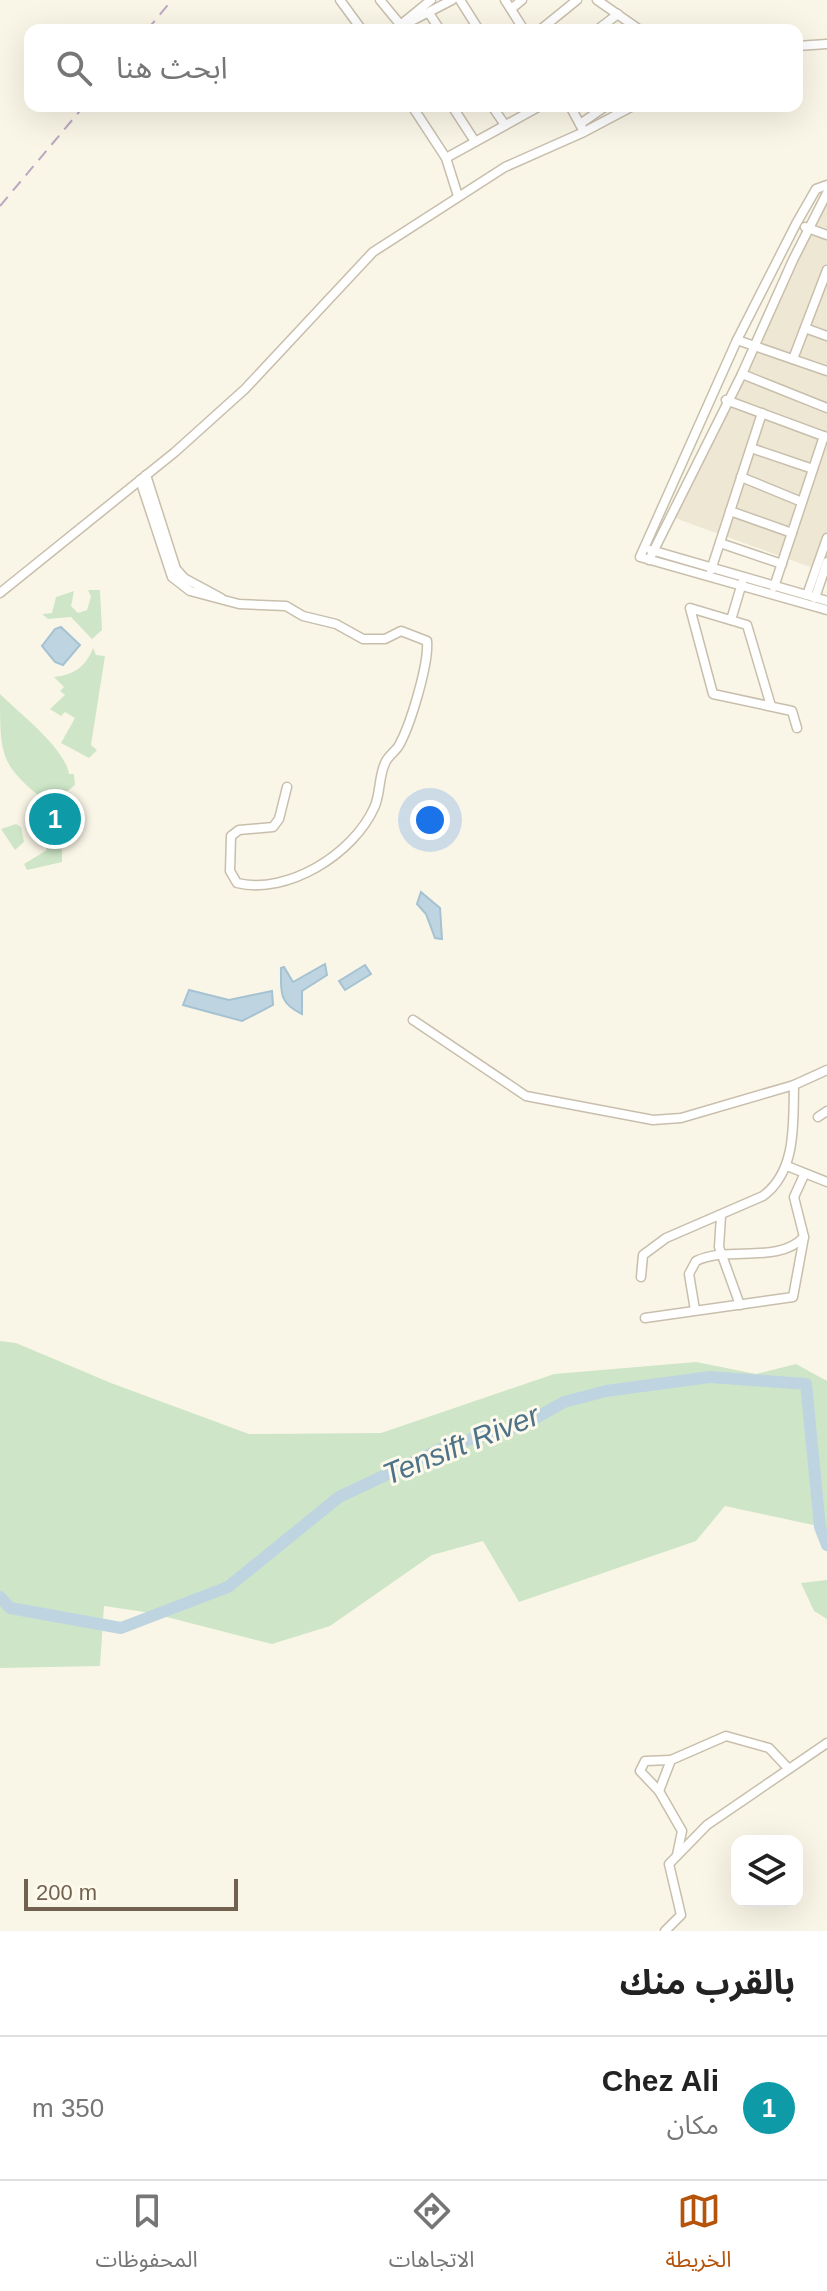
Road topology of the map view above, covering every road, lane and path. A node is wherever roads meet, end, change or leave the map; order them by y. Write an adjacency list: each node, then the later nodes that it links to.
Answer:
1 (340, 0): 12 (street)
2 (380, 0): 13 (street)
3 (452, 0): 9 (street)
4 (460, 0): 16 (street)
5 (505, 0): 10 (street)
6 (522, 0): 10 (street)
7 (577, 0): 18 (street)
8 (597, 0): 11 (street)
9 (426, 4): 14 (street); 15 (street)
10 (511, 9): 17 (street)
11 (618, 14): 19 (street); 20 (street)
12 (358, 24)
13 (397, 24)
14 (405, 24)
15 (437, 24)
16 (475, 24)
17 (520, 24)
18 (547, 24)
19 (605, 24)
20 (632, 24)
21 (827, 44): 22 (street)
22 (803, 46)
23 (416, 112): 33 (street)
24 (456, 112): 32 (street)
25 (496, 112): 30 (street)
26 (525, 112): 30 (street)
27 (573, 112): 31 (street)
28 (599, 112): 31 (street)
29 (619, 112): 31 (street)
30 (505, 125): 32 (street)
31 (582, 128): 37 (street)
32 (474, 140): 33 (street)
33 (446, 158): 37 (street)
34 (827, 185): 35 (street)
35 (816, 189): 36 (street); 38 (street)
36 (827, 194): 39 (street)
37 (458, 196): 67 (street)
38 (796, 224): 39 (street); 41 (street)
39 (808, 228): 40 (street); 42 (street)
40 (827, 235)
41 (781, 255): 42 (street); 44 (street)
42 (793, 260): 45 (street)
43 (827, 270): 48 (street)
44 (767, 282): 45 (street); 46 (street)
45 (781, 288): 47 (street)
46 (752, 311): 47 (street); 50 (street)
47 (768, 317): 51 (street)
48 (805, 328): 49 (street); 52 (street)
49 (827, 336)
50 (737, 340): 51 (street); 54 (street)
51 (755, 346): 52 (street); 55 (street)
52 (793, 359): 53 (street)
53 (827, 371)
54 (722, 374): 55 (street); 56 (street)
55 (740, 378): 57 (street); 58 (street)
56 (709, 403): 57 (street); 60 (street)
57 (724, 404): 59 (street); 62 (street)
58 (827, 408)
59 (762, 413): 61 (street); 63 (street)
60 (696, 432): 62 (street); 64 (street)
61 (825, 437): 66 (street)
62 (708, 439): 65 (street)
63 (751, 448): 66 (street); 68 (street)
64 (682, 462): 65 (street); 69 (street)
65 (694, 468): 70 (street)
66 (813, 469): 71 (street)
67 (143, 477): 82 (street); 89 (street)
68 (741, 477): 71 (street); 72 (street)
69 (670, 490): 70 (street); 76 (street)
70 (680, 495): 76 (street)
71 (802, 502): 73 (street)
72 (730, 511): 73 (street); 75 (street)
73 (792, 533): 78 (street)
74 (827, 538): 83 (street)
75 (720, 543): 78 (street); 79 (street)
76 (649, 553): 79 (street); 80 (street)
77 (827, 562): 83 (street)
78 (782, 564): 81 (street)
79 (711, 570): 80 (street)
80 (742, 582): 81 (street); 85 (street); 86 (street)
81 (774, 587): 83 (street)
82 (0, 593)
83 (811, 596): 84 (street)
84 (827, 601)
85 (827, 610)
86 (731, 620): 87 (street); 87 (street)
87 (771, 706): 88 (street)
88 (797, 728)
89 (287, 787)
90 (413, 1020): 92 (street)
91 (827, 1070): 92 (street)
92 (794, 1085): 95 (street)
93 (827, 1111): 94 (street)
94 (818, 1117)
95 (787, 1166): 96 (street); 98 (street)
96 (804, 1175): 97 (street); 99 (street)
97 (827, 1182)
98 (721, 1216): 100 (street); 101 (street)
99 (804, 1237): 100 (street); 102 (street)
100 (720, 1253): 102 (street); 103 (street)
101 (641, 1277)
102 (740, 1305): 103 (street)
103 (695, 1310): 104 (street)
104 (645, 1318)
105 (827, 1743): 107 (street)
106 (671, 1760): 107 (street); 108 (street); 108 (street)
107 (787, 1767): 109 (street)
108 (659, 1791): 109 (street)
109 (677, 1856): 110 (street)
110 (665, 1931)

